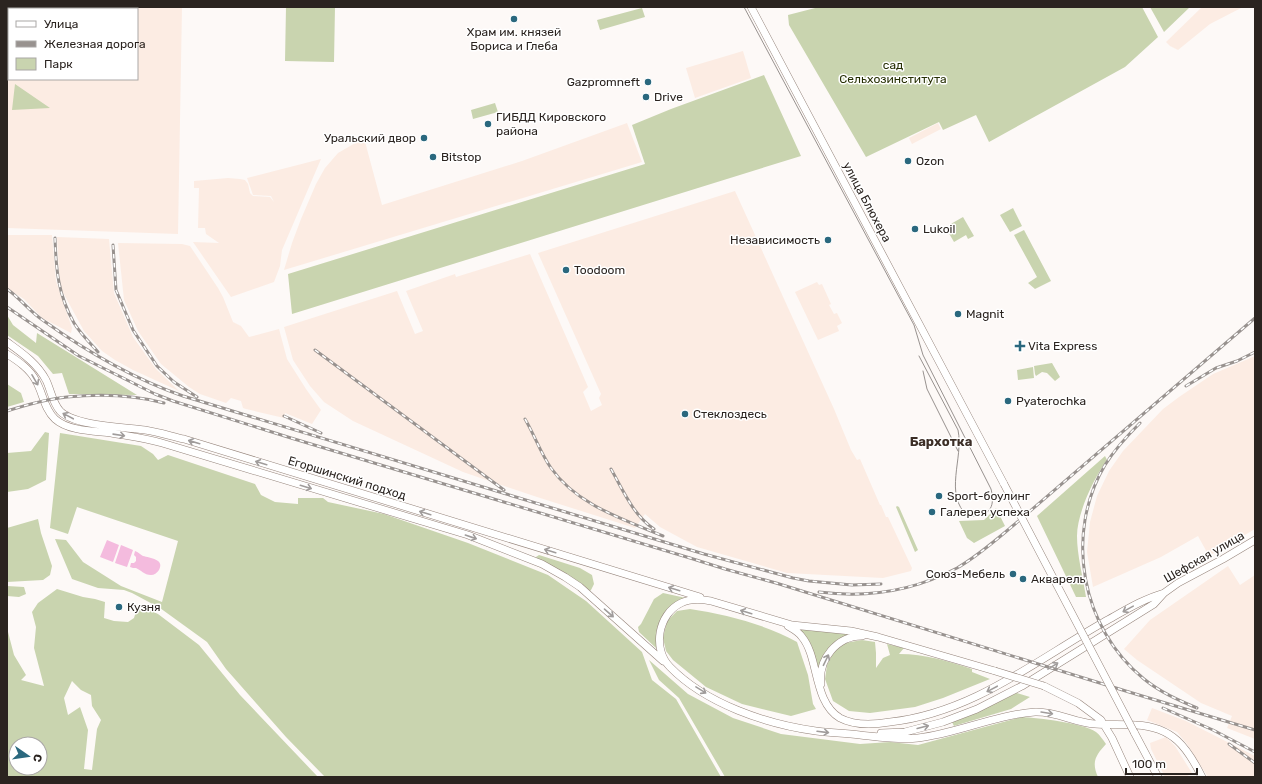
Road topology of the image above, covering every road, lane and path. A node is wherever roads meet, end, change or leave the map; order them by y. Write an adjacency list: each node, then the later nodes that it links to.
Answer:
1 (751, 7): 14 (main road, улица Блюхера, bridge)
2 (7, 342): 6 (main road, Егоршинский подход, one-way to 2)
3 (7, 354): 9 (main road, Егоршинский подход, one-way to 9)
4 (1255, 540): 5 (main road, Шефская улица)
5 (1164, 593): 10 (main road, one-way to 10); 12 (main road, one-way to 5)
6 (711, 601): 7 (main road, one-way to 6); 9 (main road)
7 (780, 622): 8 (main road); 10 (main road)
8 (878, 636): 10 (main road, one-way to 8); 11 (main road, bridge)
9 (670, 667): 12 (main road, Егоршинский подход, one-way to 12)
10 (824, 698)
11 (1104, 724): 12 (main road, one-way to 11); 13 (main road); 15 (main road)
12 (857, 735)
13 (1130, 777)
14 (1158, 777)
15 (1202, 777)

